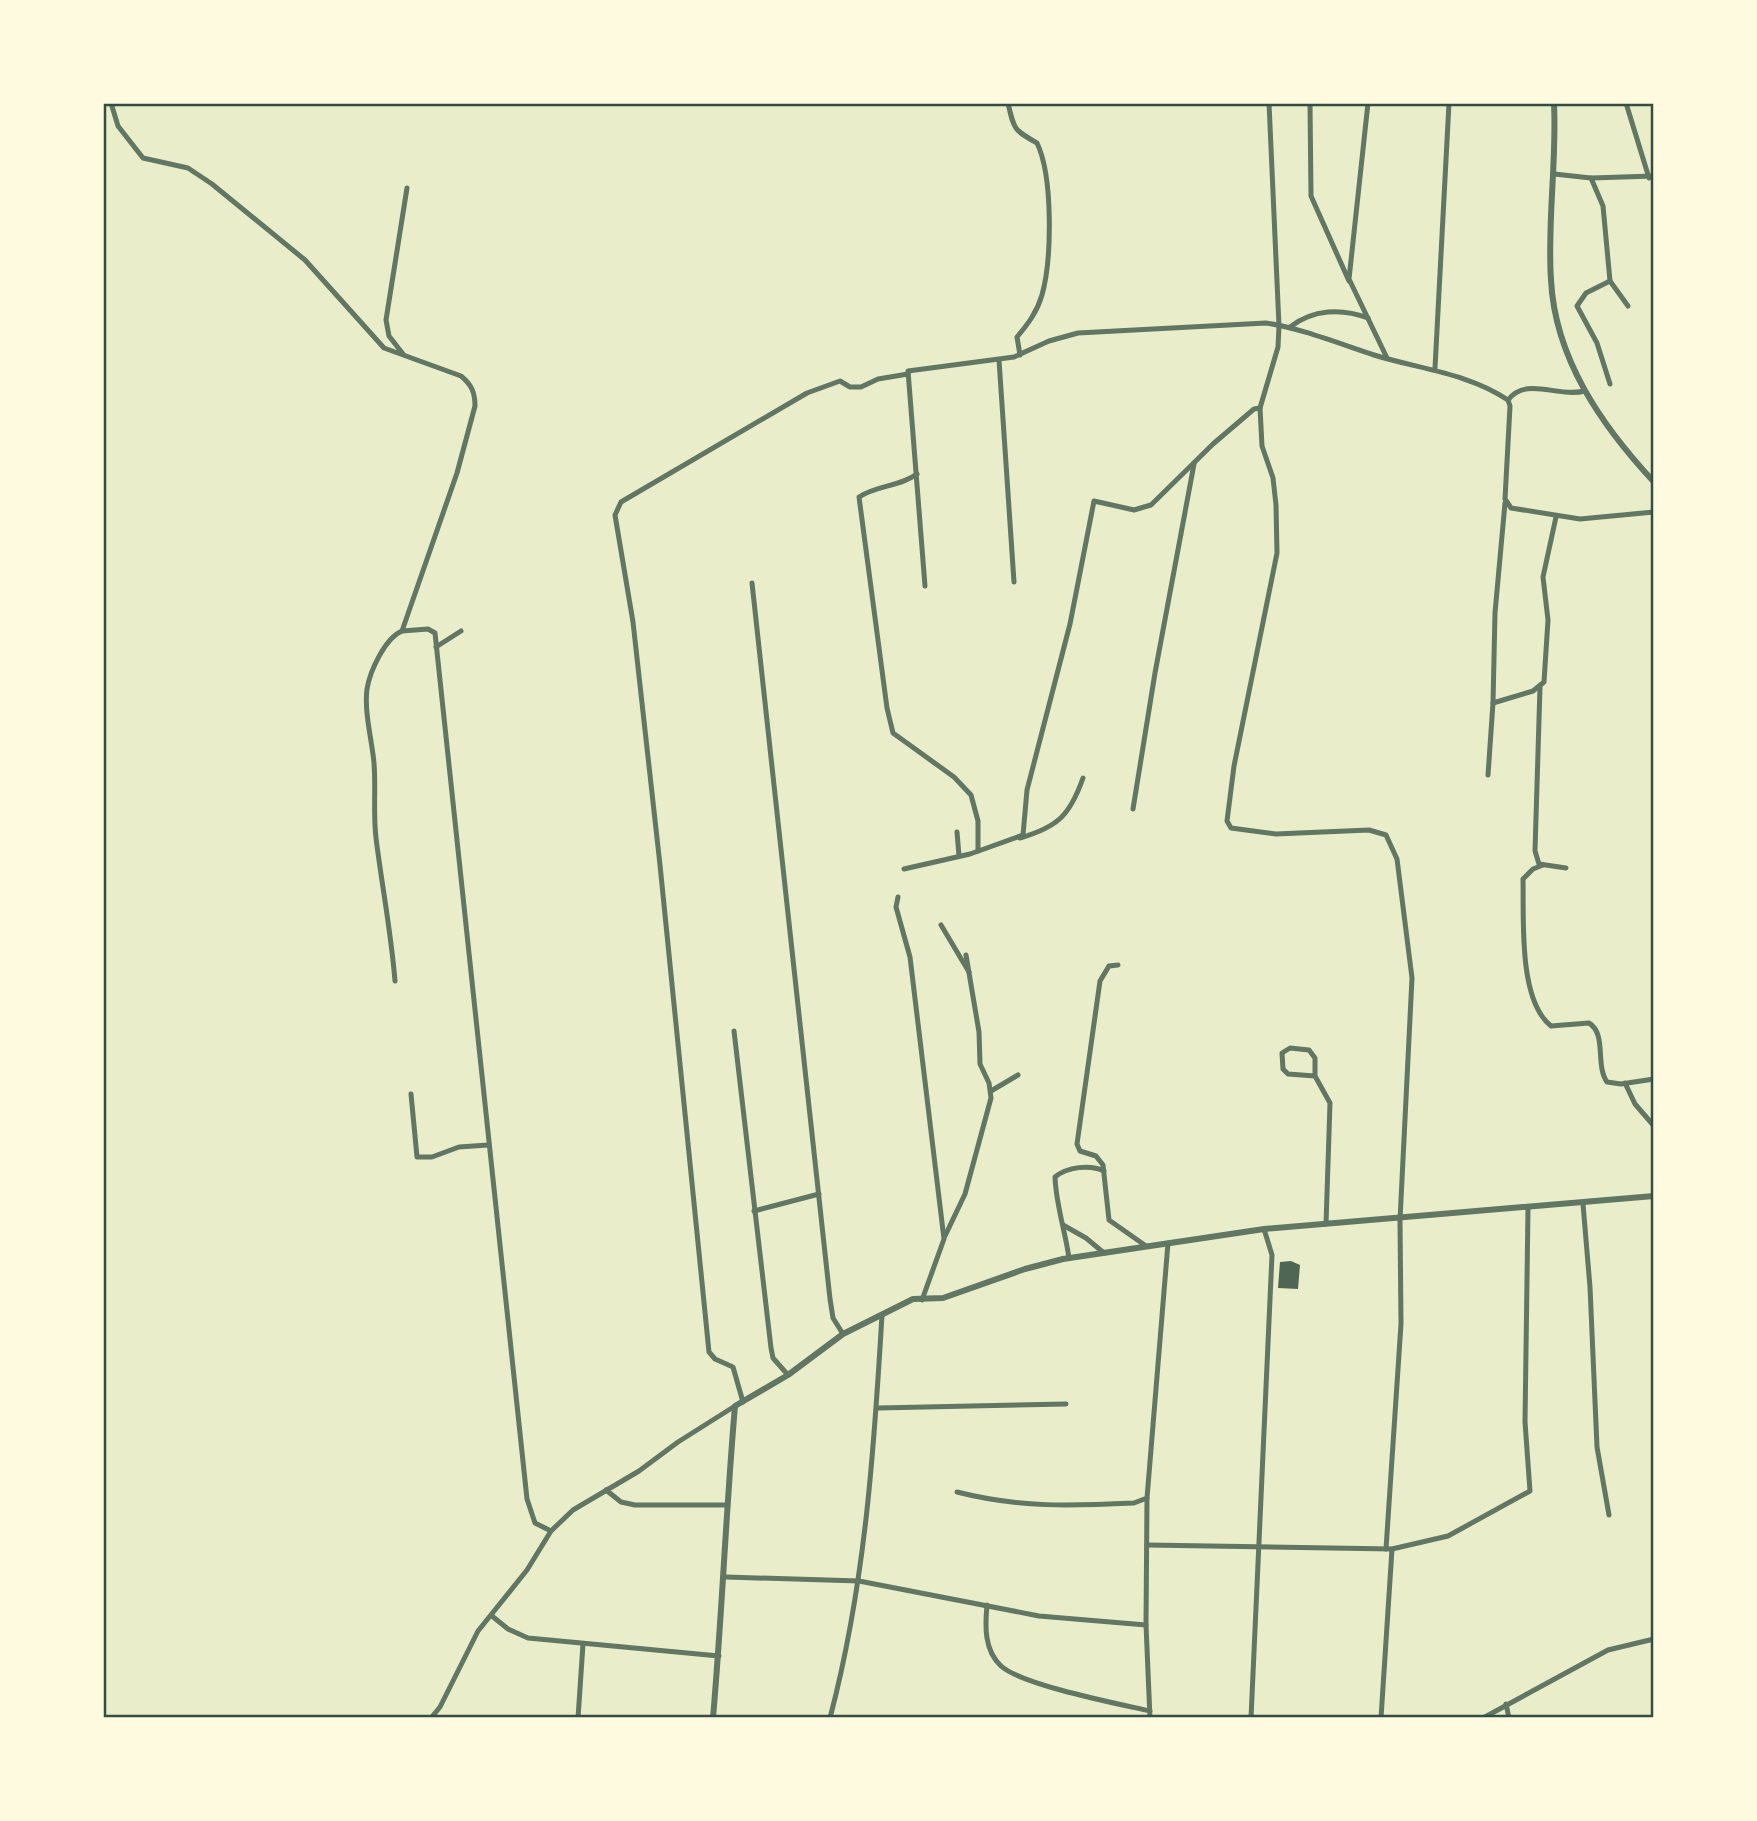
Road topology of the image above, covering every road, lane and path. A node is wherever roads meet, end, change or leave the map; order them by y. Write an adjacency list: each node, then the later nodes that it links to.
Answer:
1 (111, 103): 19 (street)
2 (1008, 103): 20 (street)
3 (1269, 103): 17 (street)
4 (1310, 103): 13 (street)
5 (1368, 103): 13 (street)
6 (1449, 103): 23 (street)
7 (1554, 103): 9 (street)
8 (1626, 103): 10 (street)
9 (1554, 174): 11 (street); 26 (street)
10 (1652, 177): 11 (street)
11 (1591, 178): 14 (street)
12 (407, 188): 19 (street)
13 (1349, 281): 16 (street)
14 (1610, 281): 15 (street); 25 (street)
15 (1628, 306)
16 (1368, 318): 18 (street); 21 (street)
17 (1279, 326): 18 (street); 20 (street); 28 (street)
18 (1290, 327): 21 (street)
19 (404, 355): 38 (street)
20 (1020, 355): 22 (street)
21 (1387, 358): 23 (street)
22 (999, 360): 24 (street); 35 (street)
23 (1434, 368): 27 (street)
24 (908, 374): 30 (street); 89 (street)
25 (1610, 384)
26 (1585, 391): 27 (street); 31 (street)
27 (1507, 400): 32 (street)
28 (1260, 408): 29 (street); 76 (street)
29 (1194, 463): 45 (street); 47 (street)
30 (917, 474): 37 (street); 48 (street)
31 (1654, 481)
32 (1505, 499): 34 (street); 42 (street)
33 (1654, 512): 34 (street)
34 (1556, 517): 41 (street)
35 (1014, 582)
36 (751, 583): 71 (street)
37 (925, 586)
38 (402, 631): 40 (street); 58 (street)
39 (461, 631): 40 (street)
40 (436, 647): 69 (street)
41 (1540, 687): 42 (street); 50 (street)
42 (1493, 703): 43 (street)
43 (1488, 775)
44 (1083, 778): 47 (street)
45 (1133, 809)
46 (957, 832): 49 (street)
47 (1020, 838): 48 (street)
48 (978, 851): 49 (street)
49 (959, 856): 52 (street)
50 (1543, 865): 51 (street); 64 (street)
51 (1566, 868)
52 (904, 869)
53 (898, 897): 80 (street)
54 (941, 925): 57 (street)
55 (967, 955): 57 (street)
56 (1118, 965): 70 (street)
57 (971, 974): 63 (street)
58 (396, 981)
59 (734, 1031): 75 (street)
60 (1018, 1075): 65 (street)
61 (1315, 1076): 61 (street); 77 (street)
62 (1654, 1079): 64 (street)
63 (989, 1083): 65 (street); 66 (street)
64 (1625, 1083): 68 (street)
65 (998, 1085): 66 (street)
66 (991, 1091): 80 (street)
67 (411, 1094): 69 (street)
68 (1654, 1126)
69 (488, 1145): 98 (street)
70 (1104, 1171): 78 (street); 82 (street)
71 (819, 1194): 75 (street); 87 (street)
72 (1654, 1196): 73 (street)
73 (1583, 1204): 74 (street); 97 (street)
74 (1528, 1209): 76 (street); 101 (street)
75 (754, 1210): 88 (street)
76 (1400, 1220): 77 (street); 101 (street)
77 (1326, 1224): 79 (street)
78 (1063, 1225): 83 (street); 84 (street)
79 (1264, 1229): 81 (street); 100 (street)
80 (944, 1238): 85 (street)
81 (1168, 1243): 82 (street); 95 (street)
82 (1149, 1248): 83 (street)
83 (1104, 1254): 84 (street)
84 (1069, 1258): 85 (street)
85 (922, 1300): 86 (street)
86 (882, 1315): 87 (street); 92 (street)
87 (843, 1334): 88 (street)
88 (788, 1375): 89 (street)
89 (743, 1402): 91 (street)
90 (1066, 1404): 92 (street)
91 (735, 1406): 93 (street); 96 (street)
92 (878, 1408): 103 (street)
93 (606, 1490): 96 (street); 98 (street)
94 (957, 1492): 95 (street)
95 (1147, 1498): 99 (street)
96 (726, 1505): 102 (street)
97 (1609, 1515)
98 (551, 1531): 105 (street)
99 (1147, 1545): 100 (street); 106 (street)
100 (1257, 1546): 101 (street); 117 (street)
101 (1389, 1549): 118 (street)
102 (726, 1577): 103 (street); 109 (street)
103 (859, 1581): 104 (street); 115 (street)
104 (987, 1605): 106 (street); 111 (street)
105 (492, 1616): 108 (street); 112 (street)
106 (1146, 1625): 111 (street)
107 (1654, 1639): 110 (street)
108 (583, 1644): 109 (street); 113 (street)
109 (719, 1656): 114 (street)
110 (1506, 1704): 119 (street); 120 (street)
111 (1150, 1710): 116 (street)
112 (431, 1718)
113 (578, 1718)
114 (713, 1718)
115 (830, 1718)
116 (1150, 1718)
117 (1251, 1718)
118 (1381, 1718)
119 (1483, 1718)
120 (1509, 1718)

